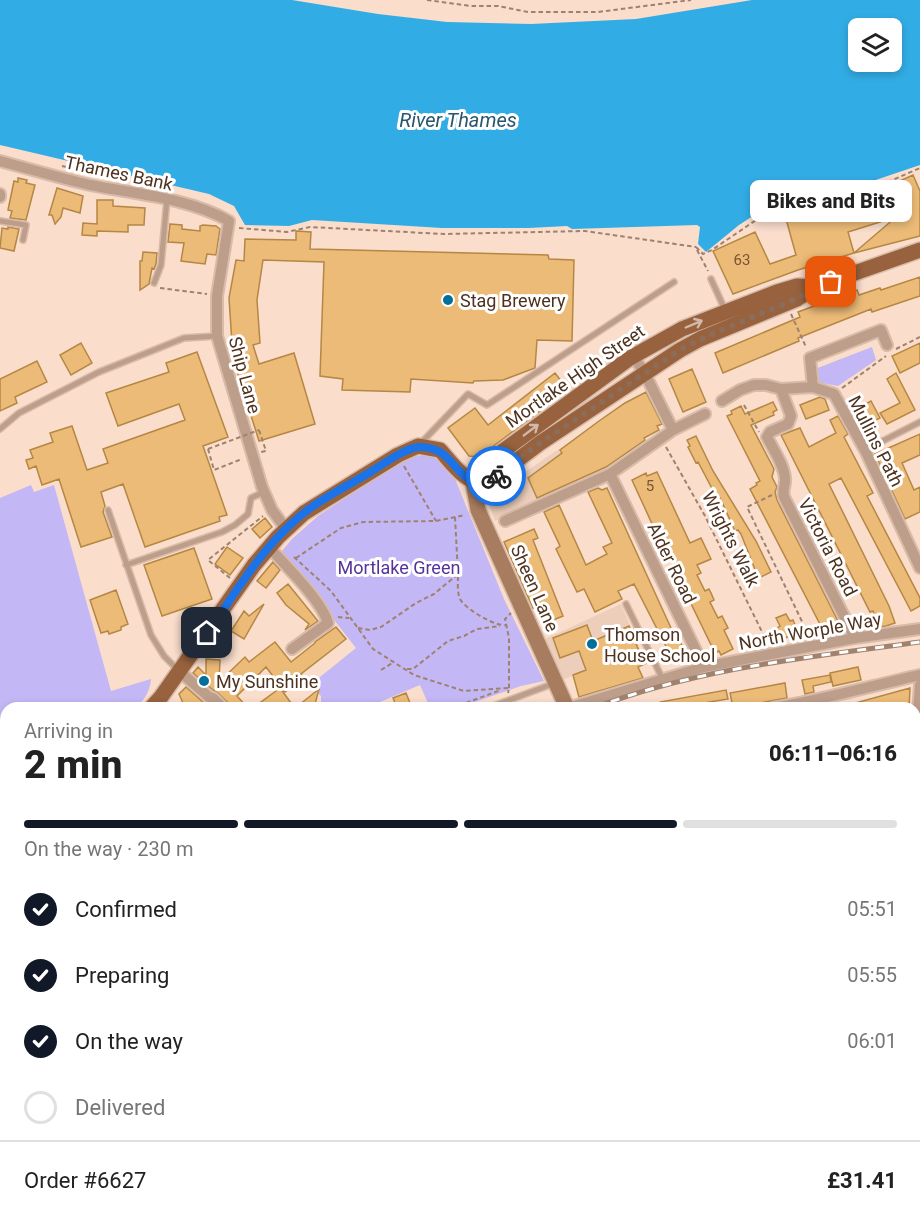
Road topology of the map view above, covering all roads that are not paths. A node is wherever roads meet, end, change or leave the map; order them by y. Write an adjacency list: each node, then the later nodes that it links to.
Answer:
1 (0, 161): 2 (street, Thames Bank)
2 (167, 199): 3 (street, Thames Bank); 9 (lane)
3 (229, 220): 12 (street, Ship Lane)
4 (0, 221): 5 (lane)
5 (23, 240)
6 (920, 249): 10 (main road, Mortlake High Street)
7 (711, 277): 11 (lane)
8 (674, 282): 23 (lane)
9 (154, 283)
10 (815, 287): 11 (main road, Mortlake High Street); 15 (main road, Mortlake High Street)
11 (725, 310): 14 (main road, Mortlake High Street, one-way to 11)
12 (217, 336): 21 (lane); 27 (street, Ship Lane)
13 (886, 345): 16 (street)
14 (633, 356): 15 (street); 26 (main road, Mortlake High Street, one-way to 14)
15 (645, 372): 22 (street); 26 (main road, Mortlake High Street)
16 (813, 387): 17 (street); 24 (street, Mullins Path)
17 (781, 389): 18 (street); 36 (street, Victoria Road)
18 (722, 401)
19 (705, 414): 22 (street)
20 (920, 422): 24 (lane)
21 (0, 429)
22 (673, 430): 25 (street)
23 (418, 446): 26 (main road); 30 (main road)
24 (864, 450): 33 (street, Mullins Path)
25 (610, 474): 29 (street); 38 (street, Alder Road)
26 (473, 482): 42 (main road, Sheen Lane)
27 (264, 492): 30 (street, Ship Lane); 32 (lane)
28 (108, 510): 32 (lane)
29 (504, 522)
30 (286, 529): 31 (main road)
31 (269, 547): 37 (street); 39 (main road)
32 (126, 565): 39 (lane)
33 (920, 568)
34 (627, 604): 41 (lane)
35 (920, 629): 36 (street, North Worple Way)
36 (855, 638): 38 (street, North Worple Way)
37 (292, 649)
38 (704, 667): 41 (street, North Worple Way)
39 (178, 670): 44 (main road); 45 (street)
40 (920, 675): 43 (street); 49 (street)
41 (663, 680): 48 (street, North Worple Way)
42 (556, 683): 46 (lane); 47 (main road, Sheen Lane)
43 (920, 684): 50 (street)
44 (156, 702)
45 (217, 702)
46 (504, 702)
47 (564, 702)
48 (588, 702)
49 (815, 702)
50 (919, 702)

